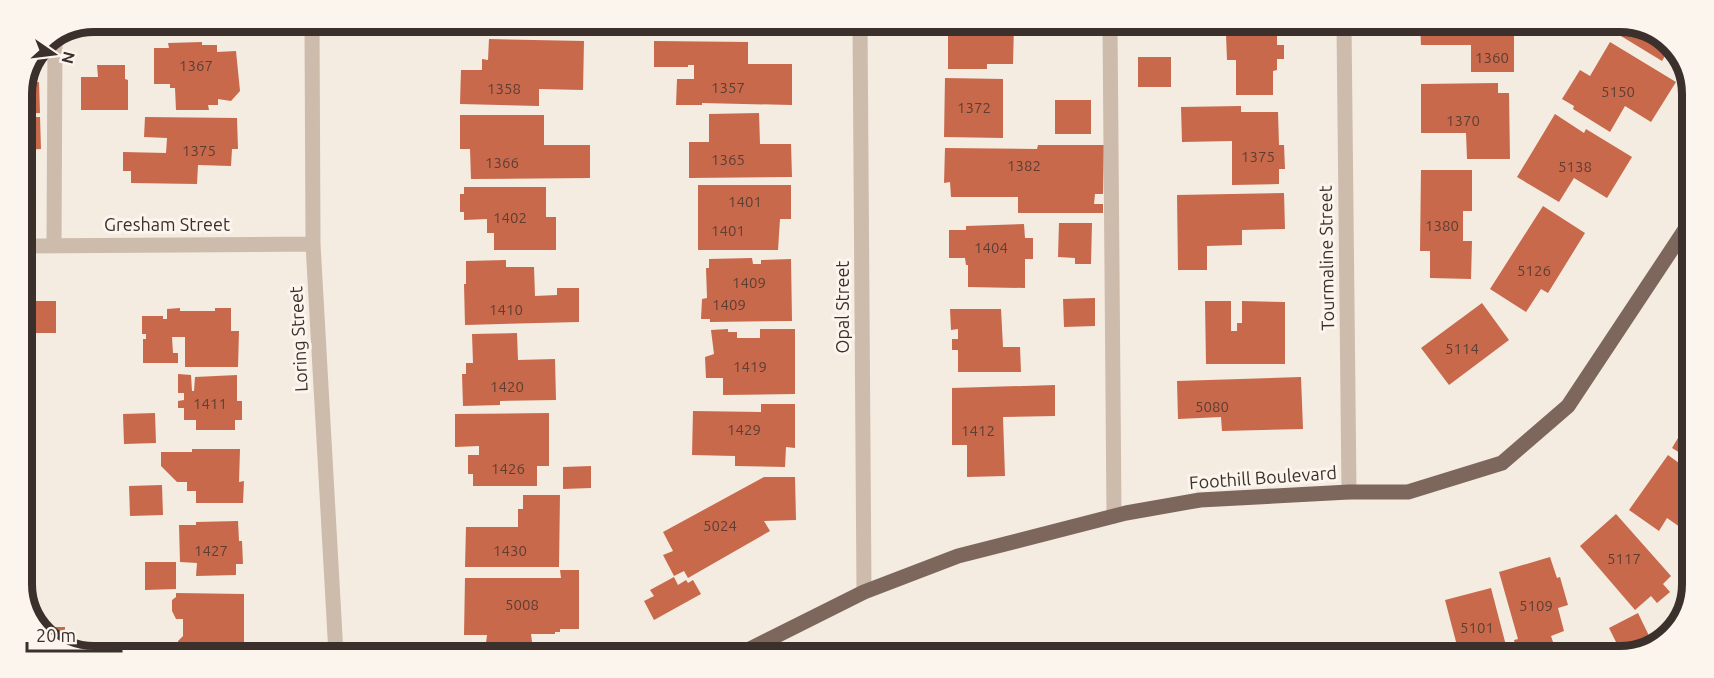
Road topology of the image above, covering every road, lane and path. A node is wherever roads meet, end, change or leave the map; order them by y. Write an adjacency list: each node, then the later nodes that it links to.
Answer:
1 (312, 32): 7 (street, Loring Street)
2 (860, 32): 12 (street, Opal Street)
3 (1110, 32): 11 (street)
4 (1344, 32): 10 (street, Tourmaline Street)
5 (55, 46): 9 (street)
6 (1682, 234): 10 (main road, Foothill Boulevard)
7 (313, 244): 9 (street, Gresham Street); 13 (street, Loring Street)
8 (32, 246): 9 (street, Gresham Street)
9 (54, 246)
10 (1350, 492): 11 (main road, Foothill Boulevard)
11 (1114, 516): 12 (main road, Foothill Boulevard)
12 (864, 591): 14 (main road, Foothill Boulevard)
13 (336, 646)
14 (756, 646)

